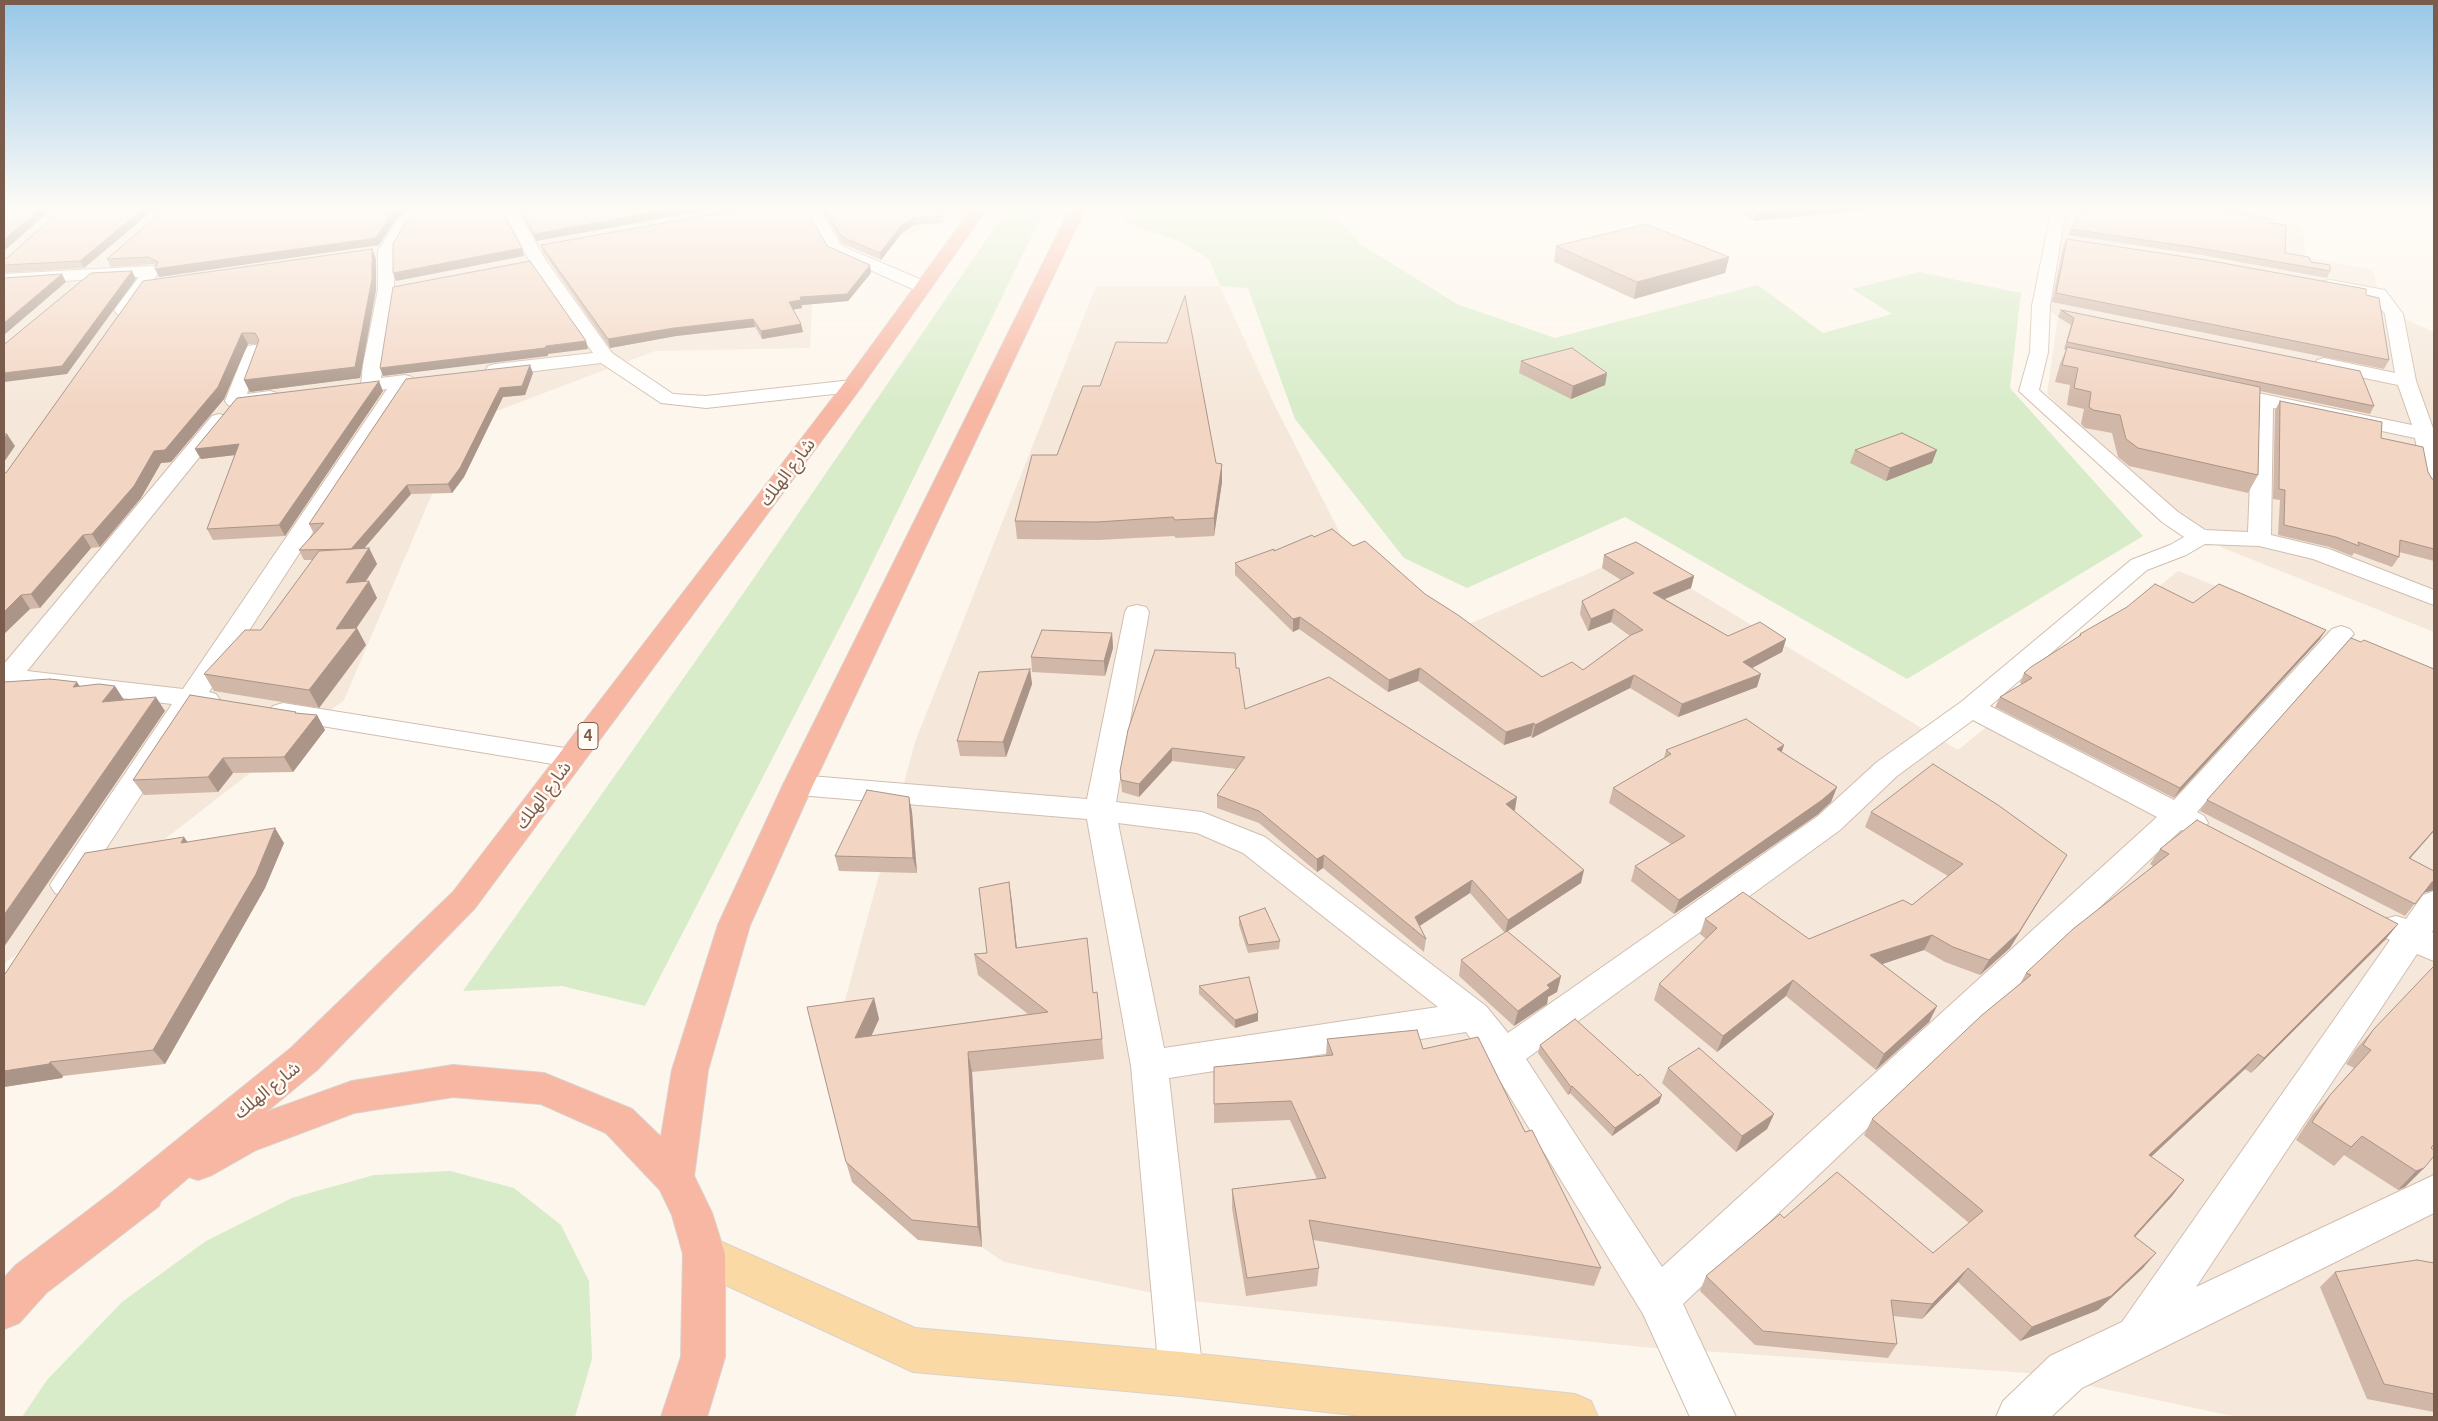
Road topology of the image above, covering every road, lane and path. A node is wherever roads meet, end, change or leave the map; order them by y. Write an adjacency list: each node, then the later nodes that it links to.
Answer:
1 (91, 273): 10 (street)
2 (122, 273): 10 (street)
3 (150, 273): 14 (street)
4 (386, 273): 18 (street)
5 (547, 273): 21 (street)
6 (892, 273): 16 (street)
7 (933, 273): 16 (highway, شارع الهلك / 4)
8 (1047, 273): 45 (highway)
9 (2056, 273): 34 (street)
10 (88, 276): 11 (street); 17 (street)
11 (4, 279)
12 (2310, 281): 24 (street)
13 (160, 283): 14 (street)
14 (141, 286): 19 (street)
15 (405, 286): 18 (street)
16 (923, 287): 26 (highway, شارع الهلك / 4)
17 (73, 289)
18 (386, 290): 25 (street)
19 (112, 324)
20 (254, 350): 31 (street)
21 (605, 357): 23 (street); 26 (street)
22 (2310, 361): 24 (street)
23 (480, 372)
24 (2406, 381): 32 (street)
25 (370, 385): 27 (street); 40 (street)
26 (852, 386): 44 (highway, شارع الهلك / 4)
27 (351, 388)
28 (2204, 388): 30 (street)
29 (284, 395): 31 (street)
30 (2262, 400): 32 (street); 35 (street)
31 (235, 401): 39 (street)
32 (2425, 434): 33 (street)
33 (2434, 482)
34 (2200, 537): 35 (street); 42 (street)
35 (2259, 538): 36 (street)
36 (2434, 598)
37 (1137, 612): 46 (street)
38 (2341, 634): 47 (street)
39 (5, 678): 40 (street)
40 (191, 698): 41 (street); 49 (street)
41 (230, 704)
42 (1970, 708): 47 (street); 54 (street)
43 (259, 709): 44 (street)
44 (571, 758): 58 (highway, شارع الهلك / 4)
45 (798, 785): 46 (street); 56 (highway)
46 (1100, 810): 53 (street); 55 (street)
47 (2178, 816): 48 (street); 60 (street)
48 (2221, 838)
49 (53, 903)
50 (2434, 903): 52 (street)
51 (2368, 914): 52 (street)
52 (2423, 942): 62 (street)
53 (1474, 1016): 54 (street); 55 (street)
54 (1504, 1055): 60 (street)
55 (1150, 1066): 63 (street)
56 (674, 1177): 58 (highway); 59 (highway)
57 (2434, 1193): 62 (street)
58 (129, 1202): 61 (highway)
59 (704, 1254): 63 (main road); 64 (highway)
60 (1658, 1299): 66 (street)
61 (4, 1308)
62 (2136, 1339): 67 (street)
63 (1180, 1374): 65 (main road)
64 (684, 1417)
65 (1575, 1417)
66 (1713, 1417)
67 (2019, 1417)

